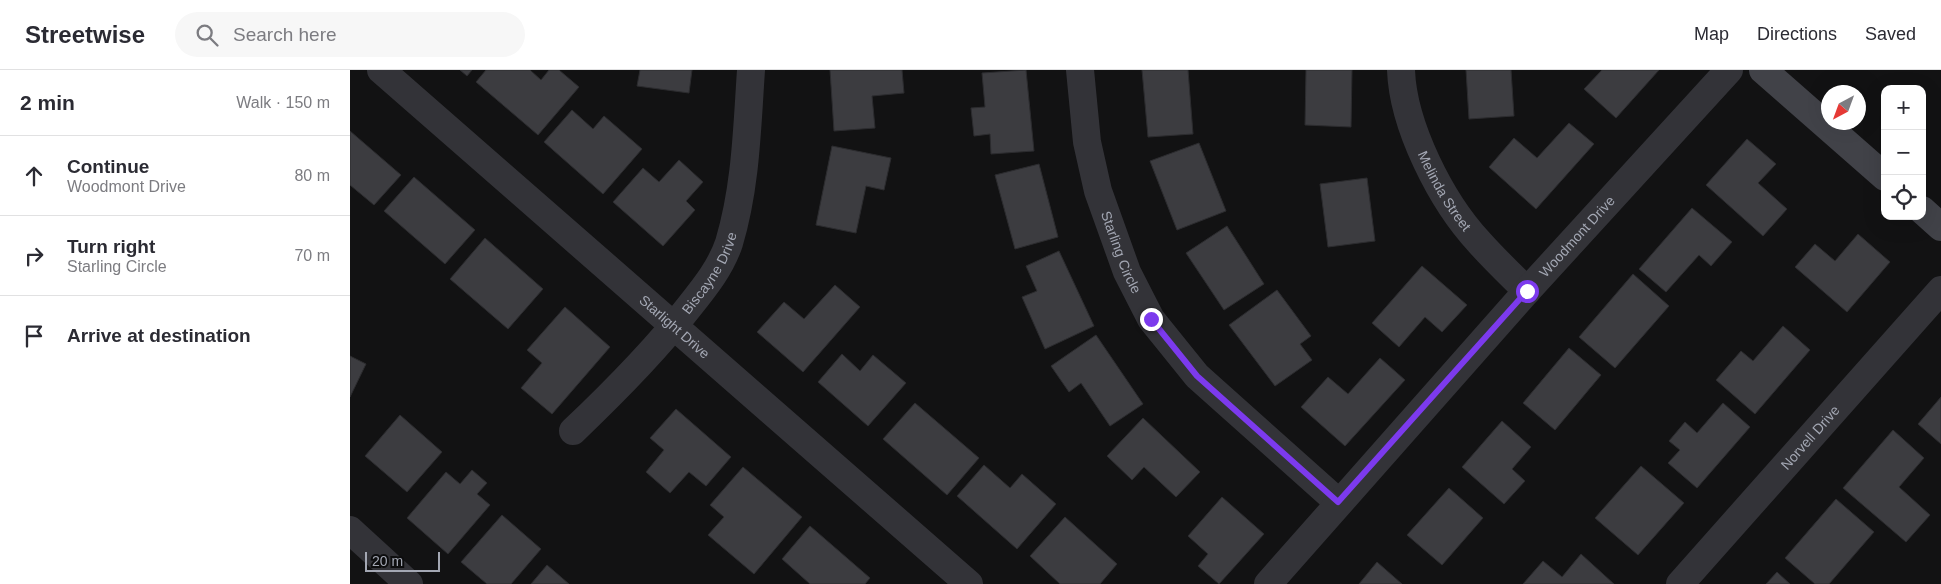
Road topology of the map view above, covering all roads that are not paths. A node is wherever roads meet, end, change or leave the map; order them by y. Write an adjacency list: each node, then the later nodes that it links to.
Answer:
1 (381, 70): 12 (street, Starlight Drive)
2 (751, 70): 12 (street, Biscayne Drive)
3 (1080, 70): 14 (street, Starling Circle)
4 (1401, 70): 11 (street, Melinda Street)
5 (1729, 70): 11 (street, Woodmont Drive)
6 (1763, 70): 7 (main road)
7 (1883, 175)
8 (1926, 214): 9 (main road)
9 (1941, 227)
10 (1941, 290): 19 (street, Norvell Drive)
11 (1527, 291): 14 (street, Woodmont Drive)
12 (674, 326): 13 (street, Biscayne Drive); 17 (street, Starlight Drive)
13 (572, 431)
14 (1338, 502): 18 (street, Woodmont Drive)
15 (350, 530): 16 (street)
16 (409, 584)
17 (969, 584)
18 (1268, 584)
19 (1680, 584)

